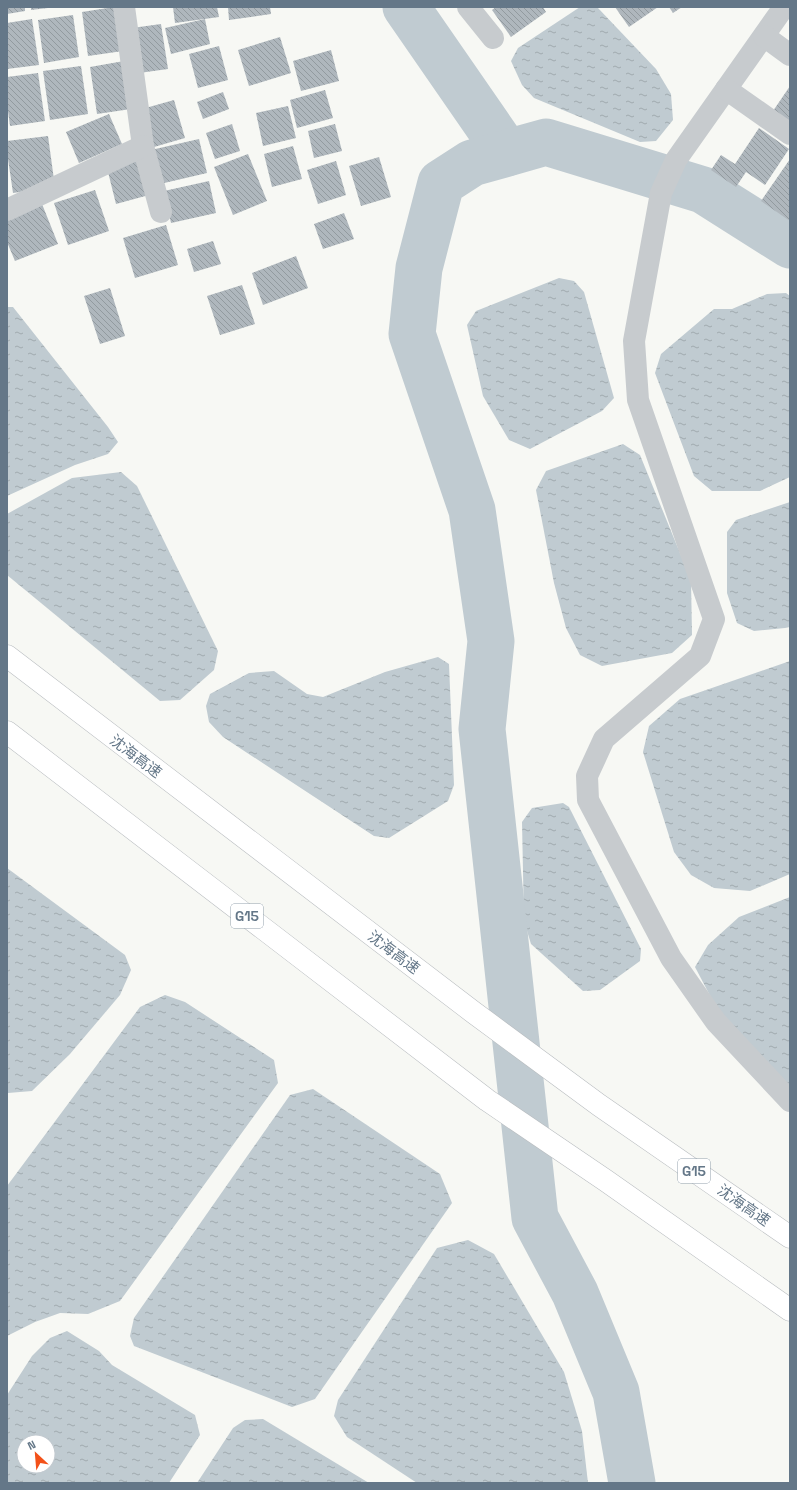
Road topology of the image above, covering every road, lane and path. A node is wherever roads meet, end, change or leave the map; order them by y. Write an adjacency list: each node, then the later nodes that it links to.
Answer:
1 (124, 7): 9 (street)
2 (468, 7): 5 (street)
3 (784, 7): 4 (street)
4 (764, 36): 6 (street); 7 (street)
5 (493, 38)
6 (790, 55)
7 (726, 89): 8 (street); 14 (street)
8 (790, 134)
9 (143, 146): 10 (street); 11 (street)
10 (7, 210)
11 (161, 212)
12 (7, 656): 15 (highway, 沈海高速 / G15)
13 (7, 732): 16 (highway, G15)
14 (790, 1101)
15 (790, 1237)
16 (790, 1310)

